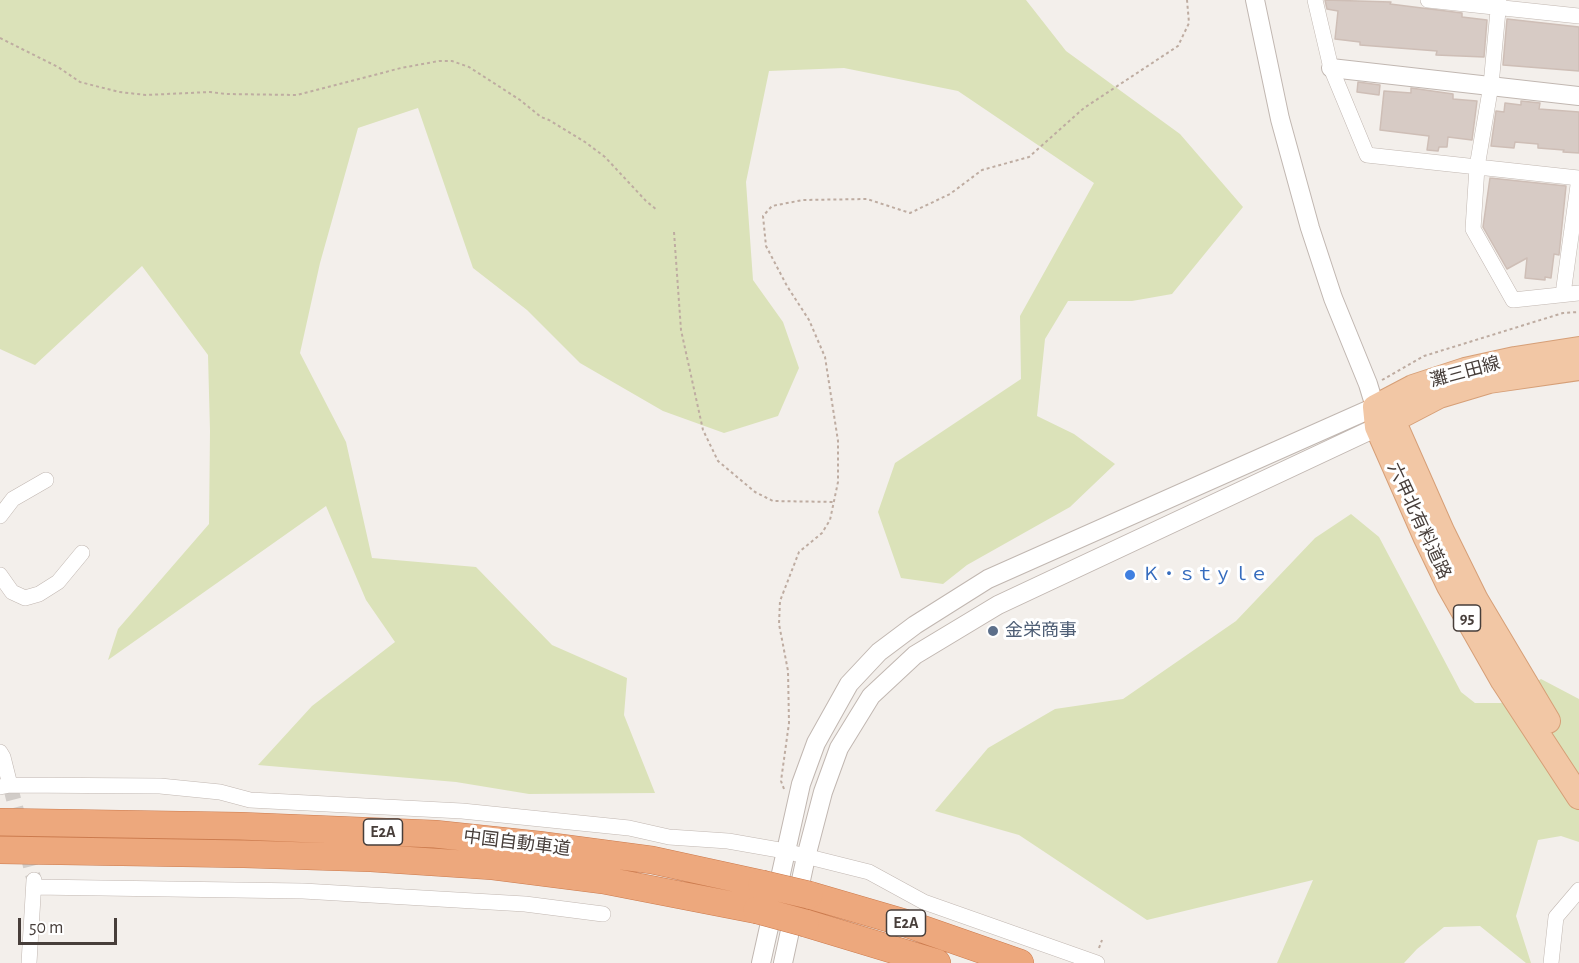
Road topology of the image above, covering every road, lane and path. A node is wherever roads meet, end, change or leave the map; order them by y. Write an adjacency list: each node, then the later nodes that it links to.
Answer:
1 (1187, 0): 23 (path)
2 (1255, 0): 21 (street)
3 (1315, 0): 9 (street)
4 (1428, 0): 5 (street)
5 (1499, 4): 6 (street); 10 (street)
6 (1562, 7): 7 (street)
7 (1579, 16)
8 (0, 38): 14 (path)
9 (1331, 68): 10 (street); 12 (street)
10 (1491, 85): 11 (street); 12 (street)
11 (1579, 96)
12 (1477, 167): 13 (street); 17 (street)
13 (1579, 178): 17 (street)
14 (657, 210)
15 (674, 232): 23 (path)
16 (1579, 293): 17 (street)
17 (1563, 294)
18 (1579, 312): 21 (path)
19 (1579, 350): 21 (main road, 灘三田線)
20 (1579, 368): 21 (main road, 灘三田線)
21 (1378, 409): 28 (main road, 六甲北有料道路 / 95); 31 (main road, 六甲北有料道路 / 95); 34 (street); 35 (street)
22 (46, 480): 24 (street)
23 (835, 502): 30 (path)
24 (0, 516)
25 (82, 553): 26 (street)
26 (0, 575)
27 (0, 752): 29 (street)
28 (1579, 768)
29 (5, 786): 34 (street)
30 (784, 790)
31 (1579, 797)
32 (0, 822): 38 (highway, 中国自動車道 / E2A, bridge)
33 (0, 850): 42 (highway, 中国自動車道 / E2A, bridge)
34 (785, 850): 35 (street); 40 (street)
35 (806, 857): 41 (street); 43 (street)
36 (1579, 890): 44 (street)
37 (603, 914): 39 (street)
38 (1015, 960)
39 (29, 963)
40 (760, 963)
41 (783, 963)
42 (937, 963)
43 (1096, 963)
44 (1551, 963)

